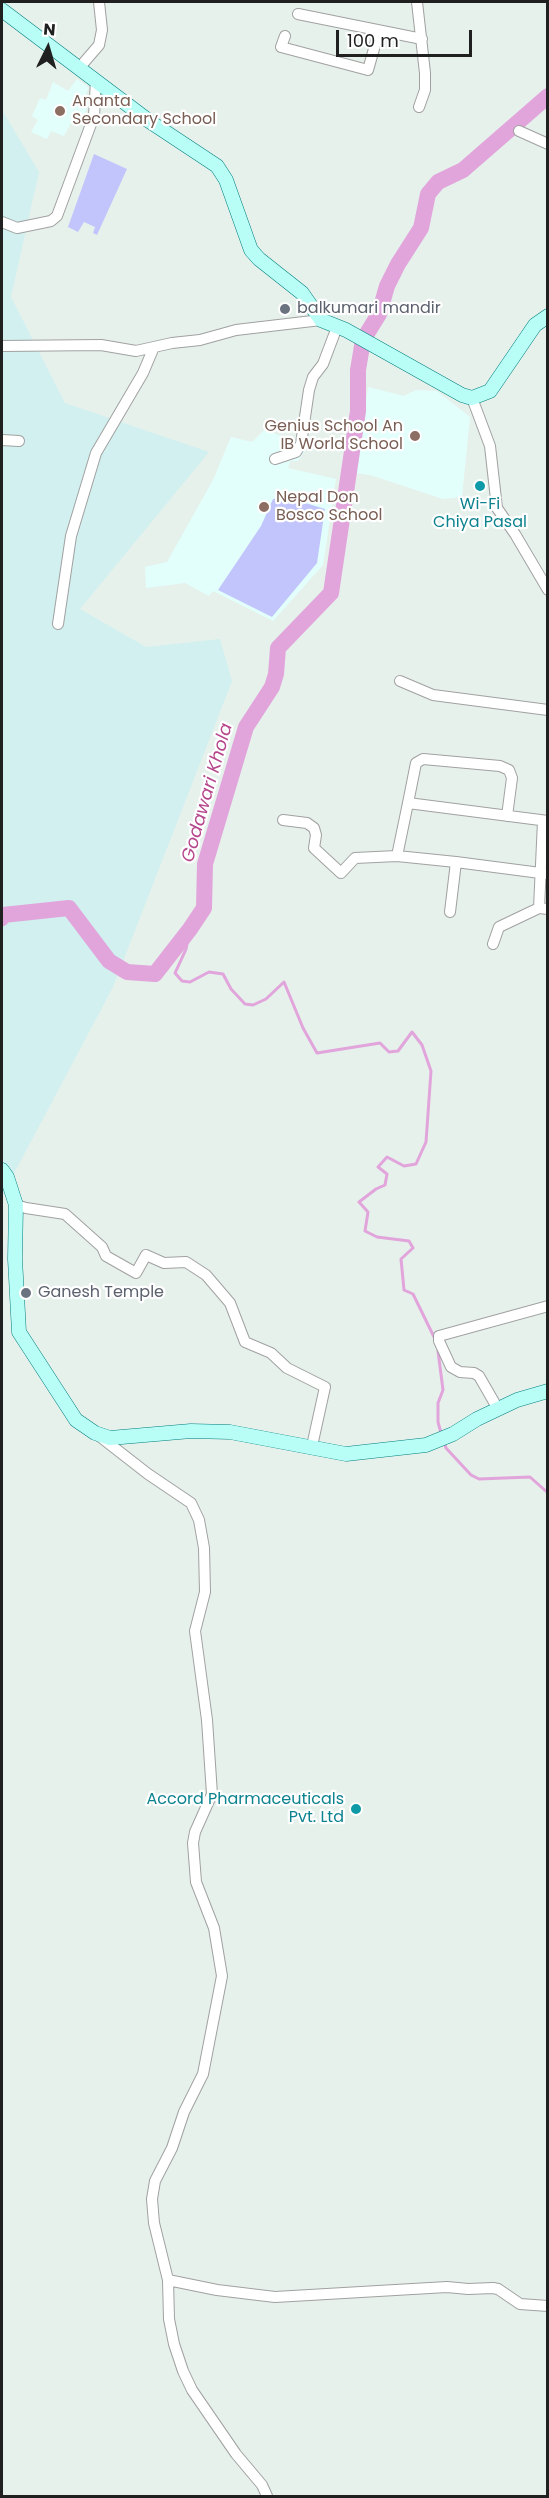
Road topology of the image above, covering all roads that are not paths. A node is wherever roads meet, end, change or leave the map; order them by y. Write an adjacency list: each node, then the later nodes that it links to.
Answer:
1 (99, 2): 8 (street)
2 (417, 2): 7 (street)
3 (2, 10): 8 (street)
4 (298, 14): 5 (street)
5 (379, 31): 6 (street); 7 (street)
6 (285, 36)
7 (422, 39): 10 (street)
8 (80, 67): 9 (street)
9 (96, 80): 13 (street); 15 (street)
10 (419, 107)
11 (519, 131): 12 (street)
12 (548, 144)
13 (2, 222)
14 (548, 316): 19 (street)
15 (321, 320): 16 (street); 18 (street)
16 (342, 329): 19 (street); 22 (street)
17 (2, 346): 18 (street)
18 (154, 347): 24 (street)
19 (472, 398): 23 (street)
20 (2, 440): 21 (street)
21 (19, 441)
22 (275, 459)
23 (547, 589)
24 (58, 624)
25 (400, 681): 26 (street)
26 (548, 710)
27 (408, 803): 28 (street); 28 (street); 31 (street)
28 (507, 816): 30 (street)
29 (283, 820): 31 (street)
30 (545, 821): 33 (street)
31 (397, 856): 32 (street)
32 (456, 862): 33 (street); 35 (street)
33 (544, 874): 34 (street)
34 (543, 908): 36 (street)
35 (450, 912)
36 (493, 944)
37 (2, 1170): 38 (street)
38 (16, 1204): 42 (street); 43 (street)
39 (548, 1306): 41 (street)
40 (548, 1390): 41 (street)
41 (498, 1409): 43 (street)
42 (95, 1433): 43 (street); 44 (street)
43 (312, 1446)
44 (168, 2280): 45 (street); 46 (street)
45 (548, 2306)
46 (267, 2496)

